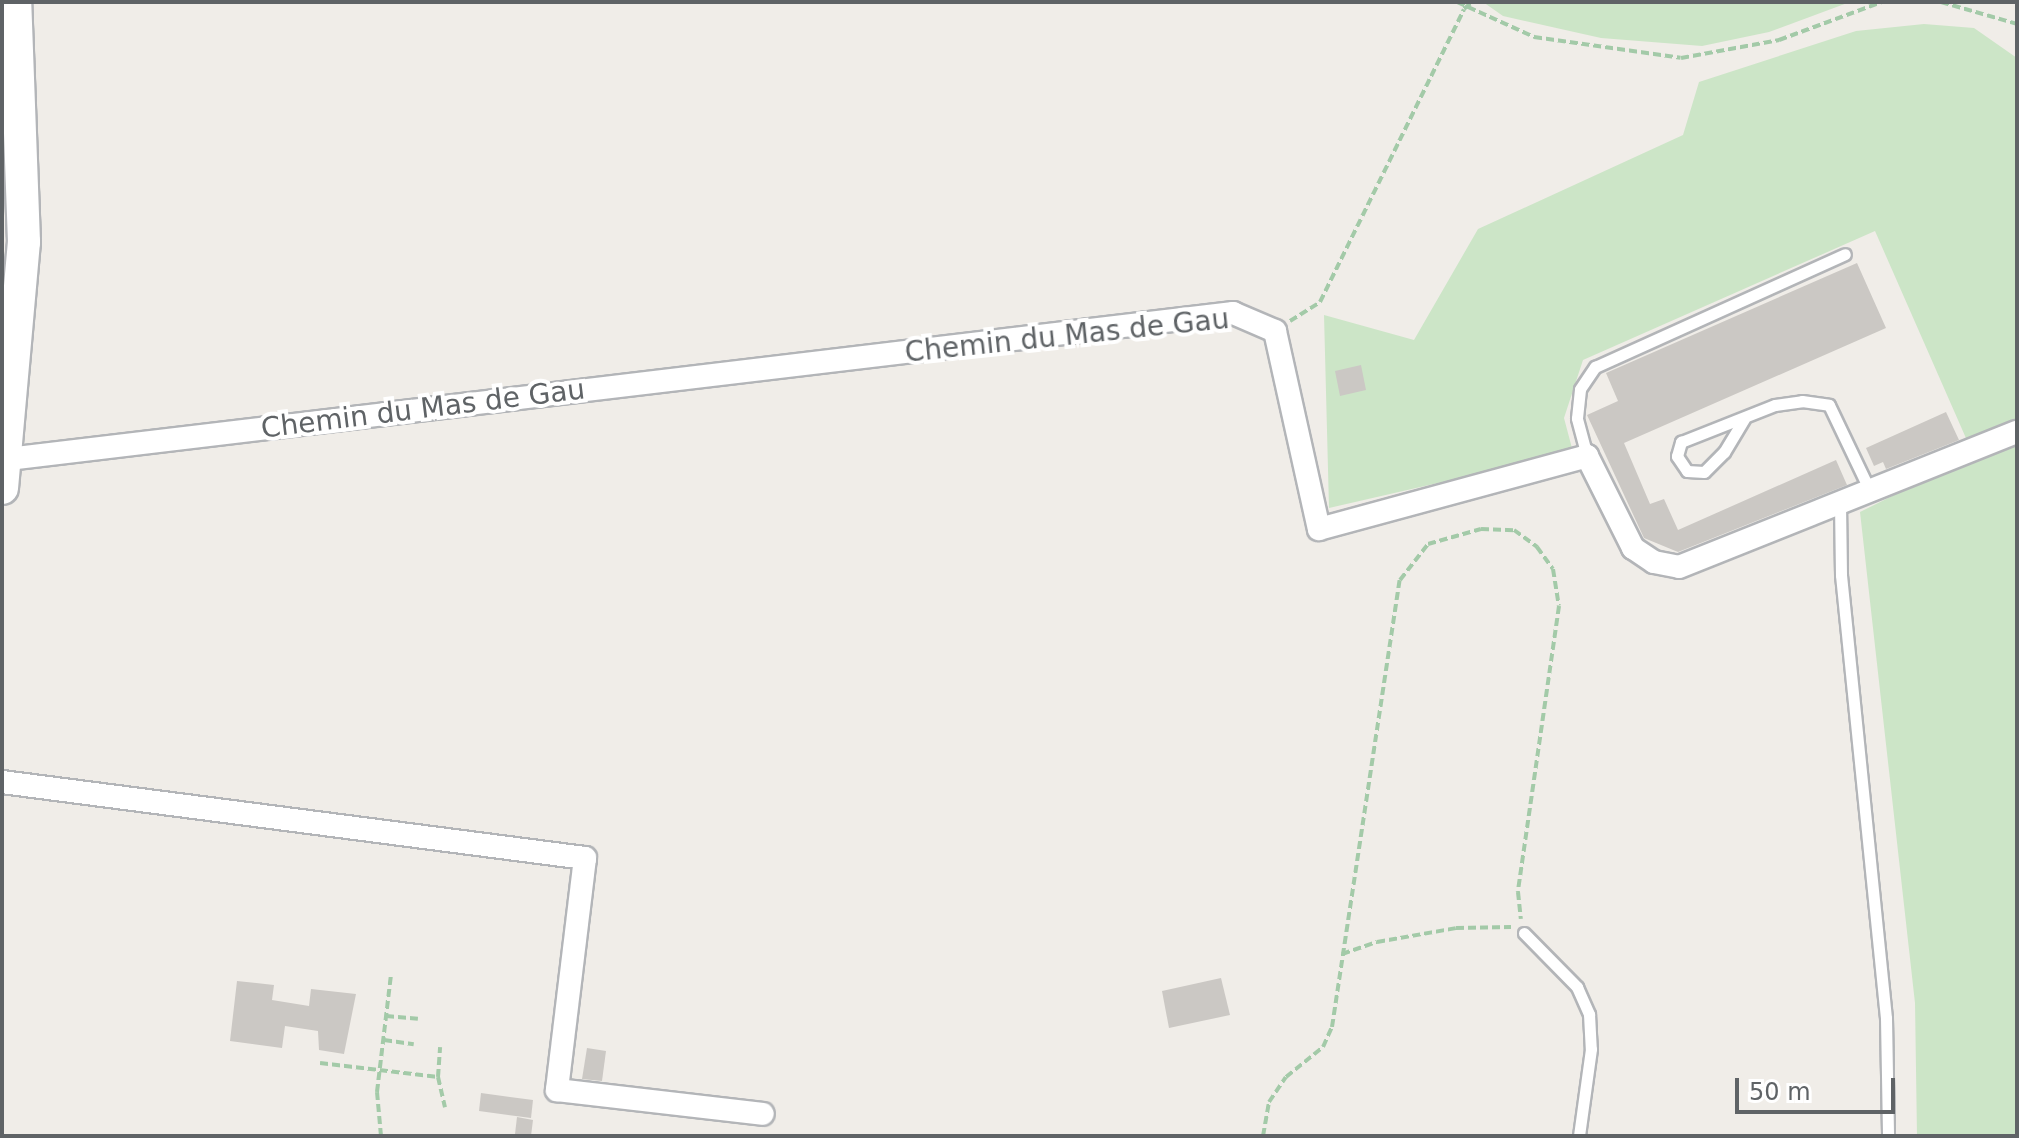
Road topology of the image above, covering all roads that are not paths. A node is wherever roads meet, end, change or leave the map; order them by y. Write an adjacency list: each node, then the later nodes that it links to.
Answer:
1 (15, 2): 6 (street)
2 (1845, 254): 5 (lane)
3 (1744, 419): 3 (lane); 7 (lane)
4 (2017, 432): 7 (street)
5 (1587, 456): 6 (street, Chemin du Mas de Gau); 8 (street)
6 (5, 473)
7 (1870, 491): 8 (street)
8 (1840, 503): 13 (lane)
9 (2, 782): 11 (street)
10 (1524, 933): 12 (lane)
11 (763, 1114)
12 (1579, 1136)
13 (1888, 1136)

